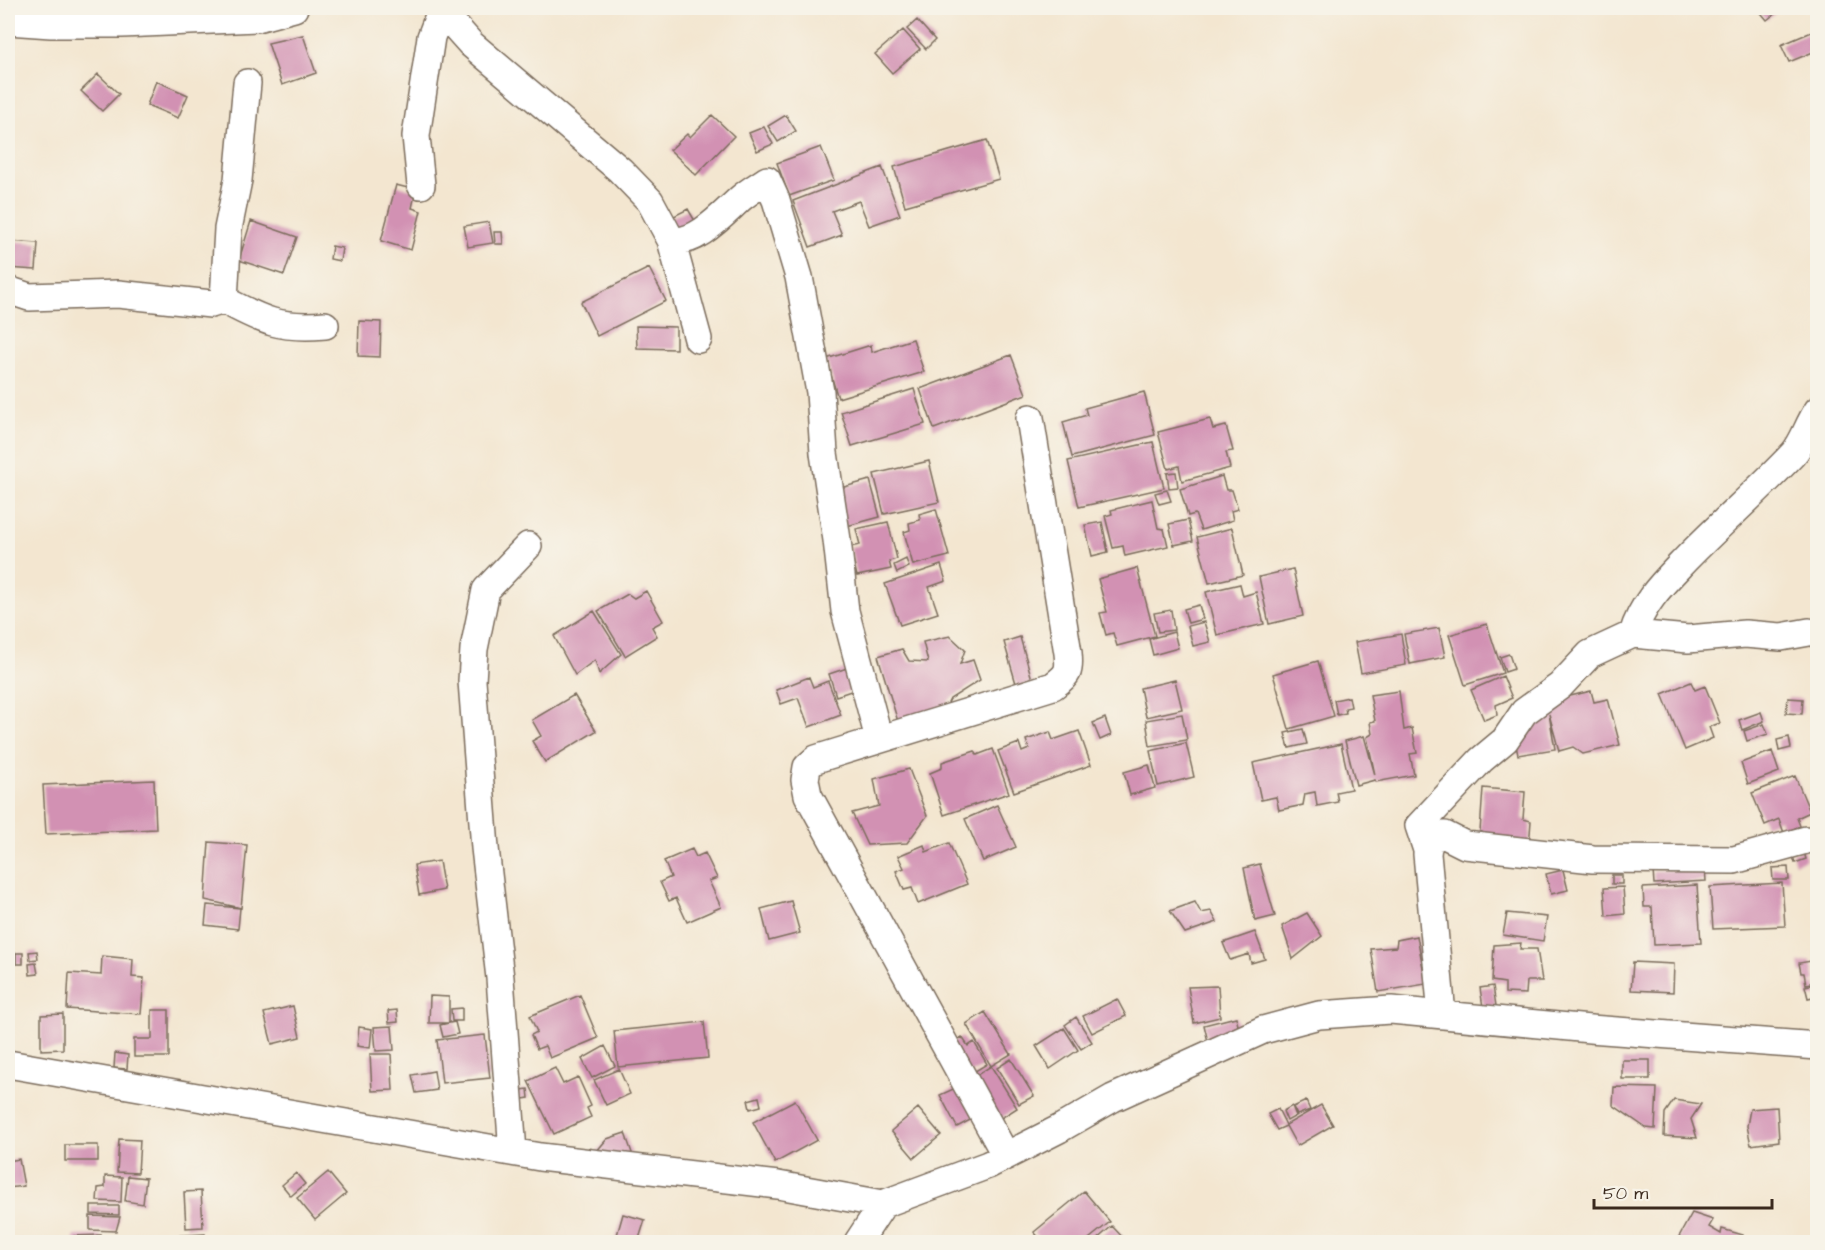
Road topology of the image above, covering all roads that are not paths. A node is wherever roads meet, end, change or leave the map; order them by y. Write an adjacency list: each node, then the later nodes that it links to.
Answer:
1 (294, 8): 4 (street)
2 (442, 8): 6 (street)
3 (447, 8): 7 (street)
4 (8, 21)
5 (246, 83): 9 (street)
6 (422, 185)
7 (671, 240): 11 (street); 17 (street)
8 (8, 290): 9 (street)
9 (224, 300): 10 (street)
10 (325, 325)
11 (698, 339)
12 (1818, 410): 16 (street)
13 (1030, 418): 17 (street)
14 (528, 546): 23 (street)
15 (1809, 632): 16 (street)
16 (1633, 634): 19 (street)
17 (879, 739): 24 (street)
18 (1806, 840): 19 (street)
19 (1427, 850): 20 (street)
20 (1442, 1014): 21 (street); 24 (street)
21 (1818, 1046)
22 (8, 1064): 23 (street)
23 (513, 1152): 25 (street)
24 (1006, 1156): 25 (street)
25 (883, 1204): 26 (street)
26 (858, 1242)

